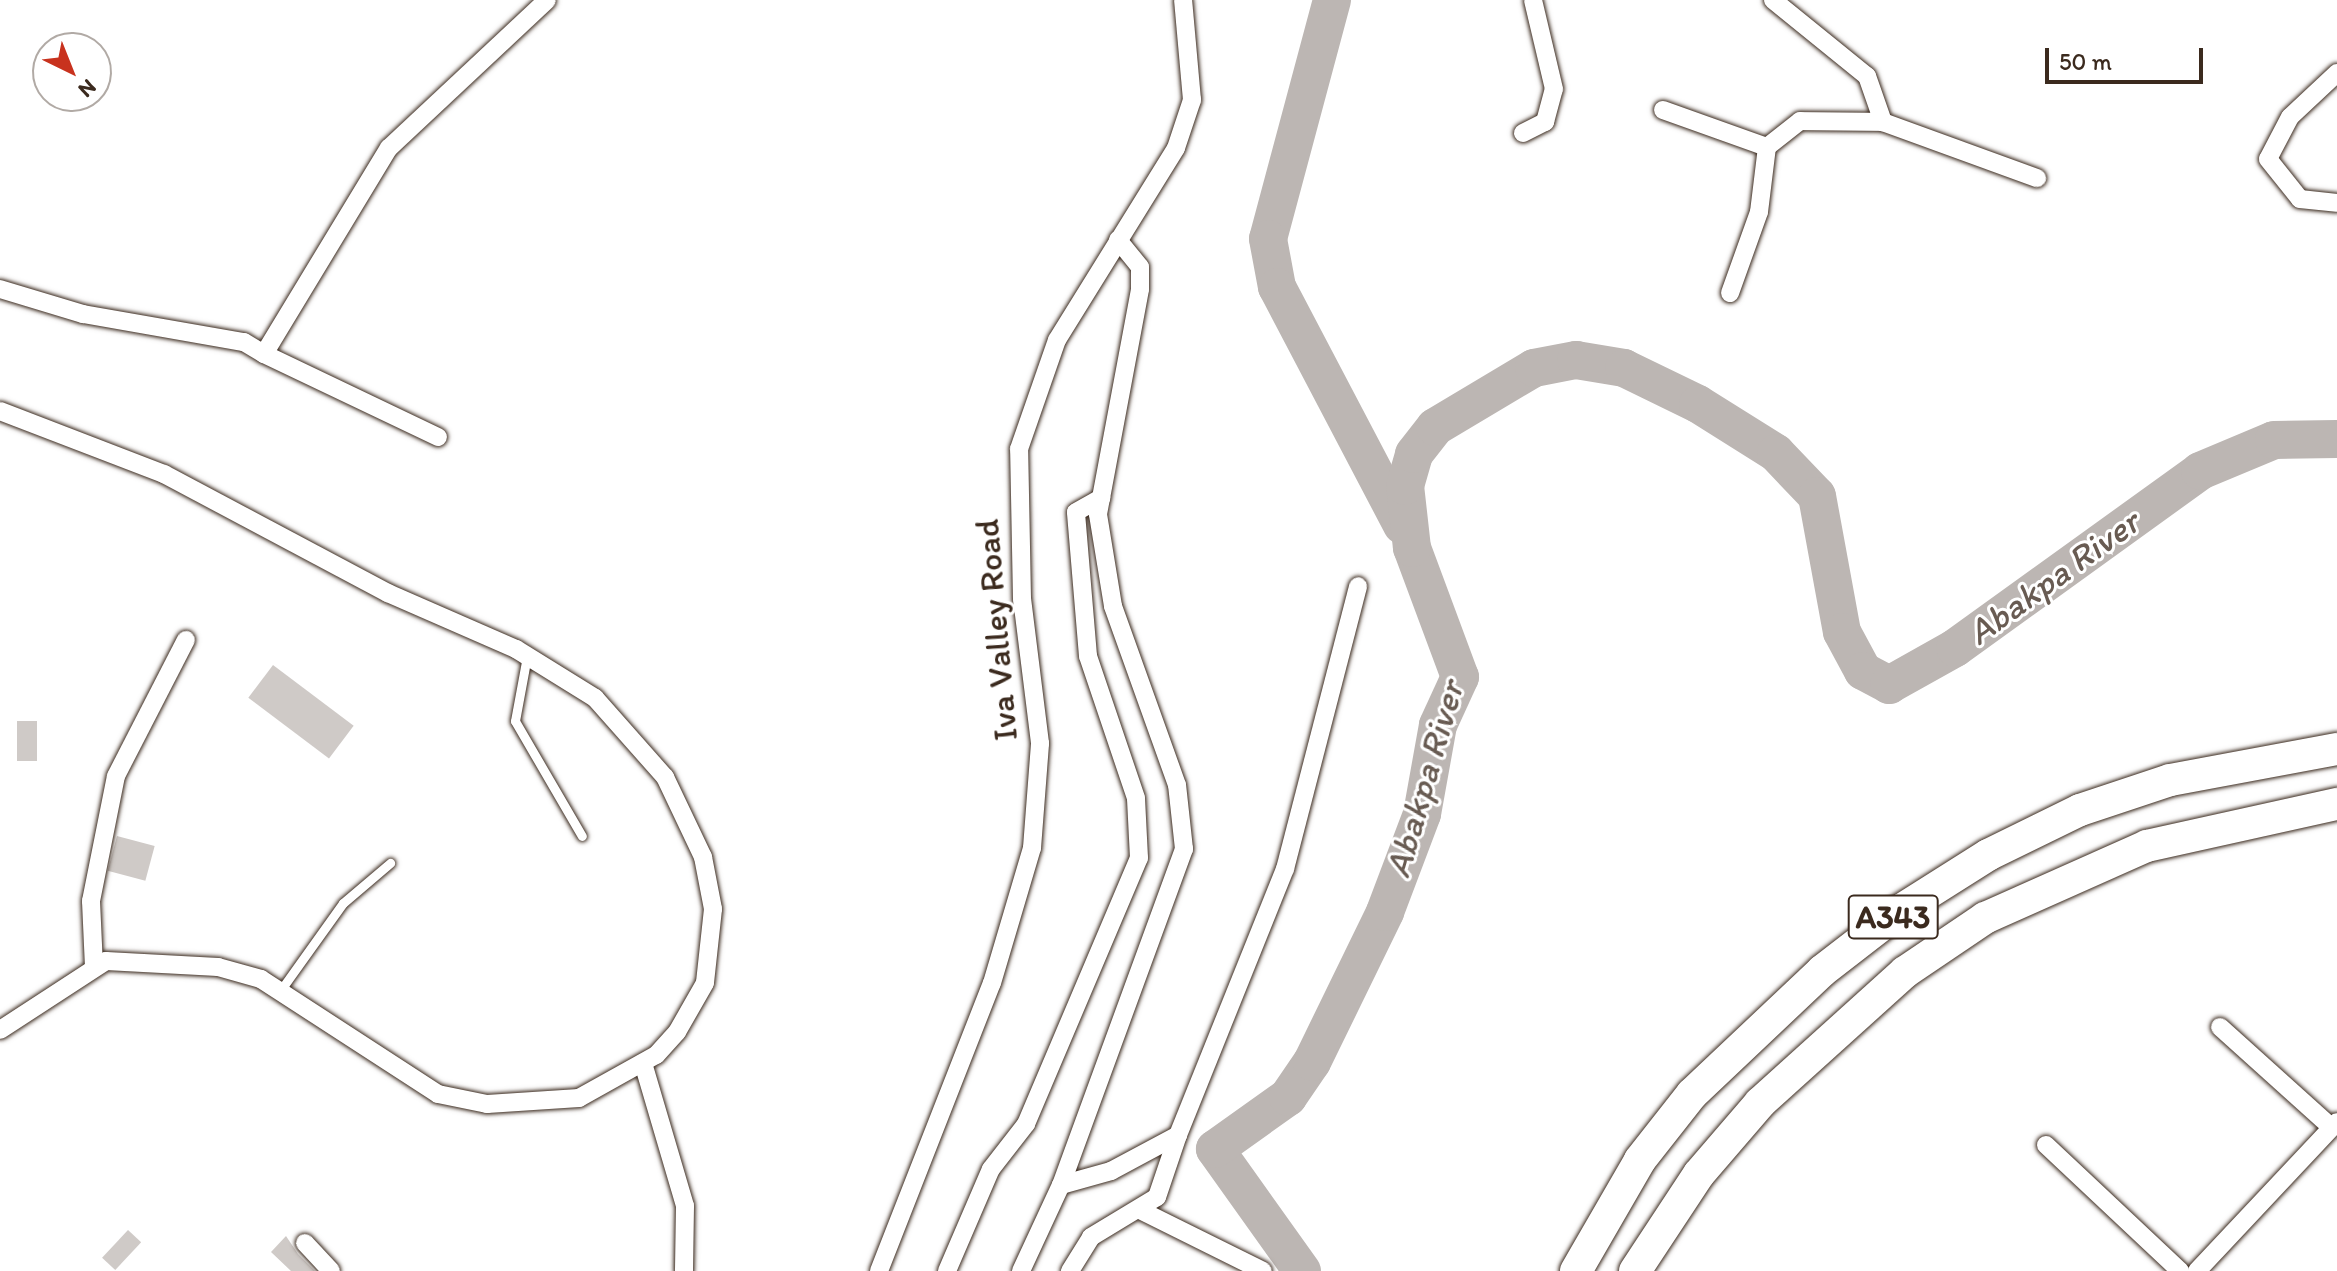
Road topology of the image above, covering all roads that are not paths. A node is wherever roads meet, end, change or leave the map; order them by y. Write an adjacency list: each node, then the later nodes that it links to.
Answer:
1 (547, 0): 15 (street)
2 (1183, 0): 12 (street, Iva Valley Road)
3 (1533, 0): 8 (street)
4 (1773, 0): 7 (street)
5 (2337, 73): 11 (street)
6 (1663, 110): 9 (street)
7 (1883, 122): 9 (street); 10 (street)
8 (1523, 133)
9 (1767, 147): 14 (street)
10 (2037, 178)
11 (2337, 203)
12 (1118, 240): 18 (street); 39 (street, Iva Valley Road)
13 (0, 289): 15 (street)
14 (1730, 293)
15 (264, 354): 17 (street)
16 (0, 411): 21 (street)
17 (438, 437)
18 (1101, 498): 34 (street); 40 (street)
19 (1358, 586): 32 (street)
20 (186, 640): 26 (street)
21 (527, 656): 24 (lane); 30 (street)
22 (2337, 749): 44 (highway, A343)
23 (2337, 804): 45 (highway, A343)
24 (582, 836)
25 (390, 863): 27 (lane)
26 (94, 967): 27 (street); 29 (street)
27 (280, 991): 30 (street)
28 (2220, 1027): 31 (street)
29 (0, 1030)
30 (643, 1063): 38 (street)
31 (2334, 1125): 47 (street)
32 (1178, 1135): 34 (street); 35 (street)
33 (2046, 1145): 46 (street)
34 (1061, 1185): 41 (street)
35 (1140, 1210): 42 (street); 43 (street)
36 (305, 1243): 37 (street)
37 (331, 1271)
38 (684, 1271)
39 (879, 1271)
40 (947, 1271)
41 (1021, 1271)
42 (1070, 1271)
43 (1263, 1271)
44 (1576, 1271)
45 (1635, 1271)
46 (2180, 1271)
47 (2197, 1271)

